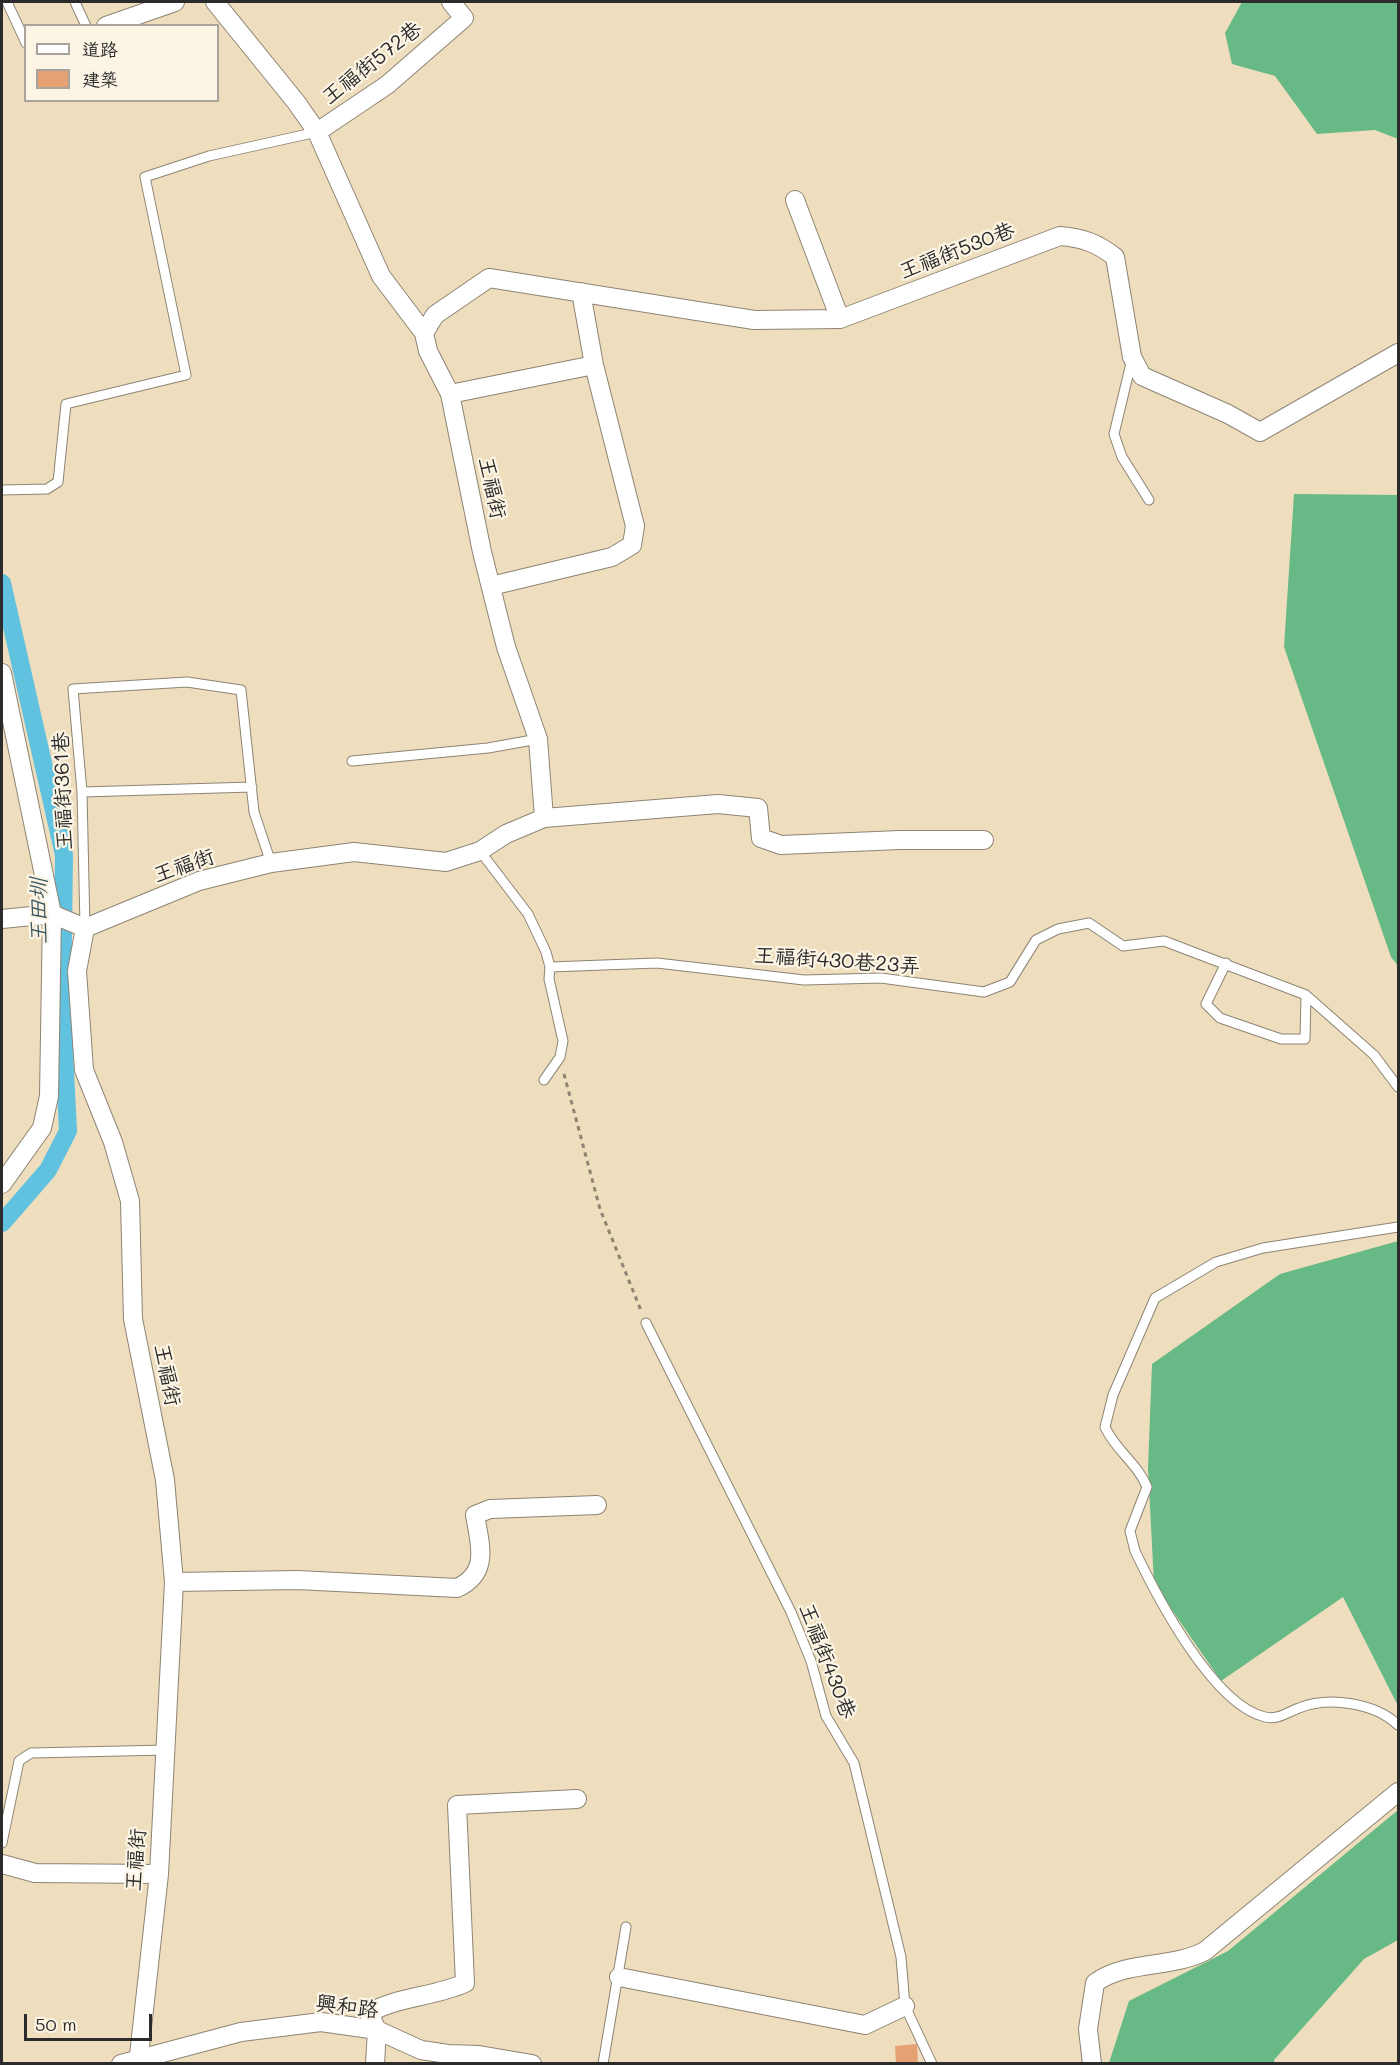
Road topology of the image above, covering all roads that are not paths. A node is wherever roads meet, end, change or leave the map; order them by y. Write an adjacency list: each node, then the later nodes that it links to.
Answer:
1 (7, 2): 8 (lane)
2 (75, 2): 6 (lane)
3 (175, 2): 7 (street)
4 (215, 2): 9 (street, 王福街)
5 (451, 2): 9 (street, 王福街572巷)
6 (85, 24)
7 (112, 24)
8 (24, 39)
9 (317, 132): 13 (street, 王福街); 18 (lane)
10 (795, 200): 12 (street)
11 (581, 292): 12 (street, 王福街530巷); 13 (street, 王福街530巷); 16 (street)
12 (840, 319): 15 (street, 王福街530巷)
13 (424, 333): 17 (street, 王福街)
14 (1398, 353): 15 (street, 王福街530巷)
15 (1132, 357): 19 (lane)
16 (594, 365): 17 (street); 20 (street)
17 (450, 394): 20 (street, 王福街)
18 (2, 489)
19 (1149, 500)
20 (491, 586): 22 (street, 王福街)
21 (2, 673): 30 (street)
22 (538, 739): 23 (lane); 26 (street, 王福街)
23 (352, 761)
24 (252, 788): 25 (lane); 25 (lane, 王福街361巷); 29 (lane)
25 (82, 792): 32 (lane, 王福街361巷)
26 (543, 818): 27 (street); 28 (street, 王福街)
27 (984, 840)
28 (480, 851): 29 (street, 王福街); 34 (lane)
29 (271, 863): 32 (street, 王福街)
30 (52, 914): 31 (street); 32 (street); 38 (street)
31 (2, 919)
32 (85, 928): 42 (street, 王福街)
33 (1226, 963): 34 (lane, 王福街430巷23弄); 35 (lane, 王福街430巷23弄); 35 (lane)
34 (550, 967): 36 (lane)
35 (1306, 995): 37 (lane, 王福街430巷23弄)
36 (544, 1080)
37 (1398, 1087)
38 (2, 1184)
39 (1398, 1227): 43 (lane)
40 (646, 1323): 52 (lane, 王福街430巷)
41 (597, 1505): 42 (street)
42 (174, 1582): 44 (street, 王福街)
43 (1398, 1725)
44 (167, 1750): 47 (lane); 49 (street, 王福街)
45 (1398, 1792): 60 (street)
46 (577, 1799): 53 (street)
47 (2, 1843)
48 (2, 1864): 49 (street)
49 (159, 1874): 54 (street, 王福街)
50 (626, 1927): 51 (lane)
51 (619, 1977): 52 (street); 58 (lane)
52 (905, 2006): 59 (lane, 王福街430巷)
53 (376, 2030): 54 (street, 興和路); 56 (street); 57 (street, 興和路)
54 (138, 2061): 55 (street, 興和路)
55 (121, 2064)
56 (375, 2064)
57 (532, 2064)
58 (603, 2064)
59 (932, 2064)
60 (1092, 2064)

